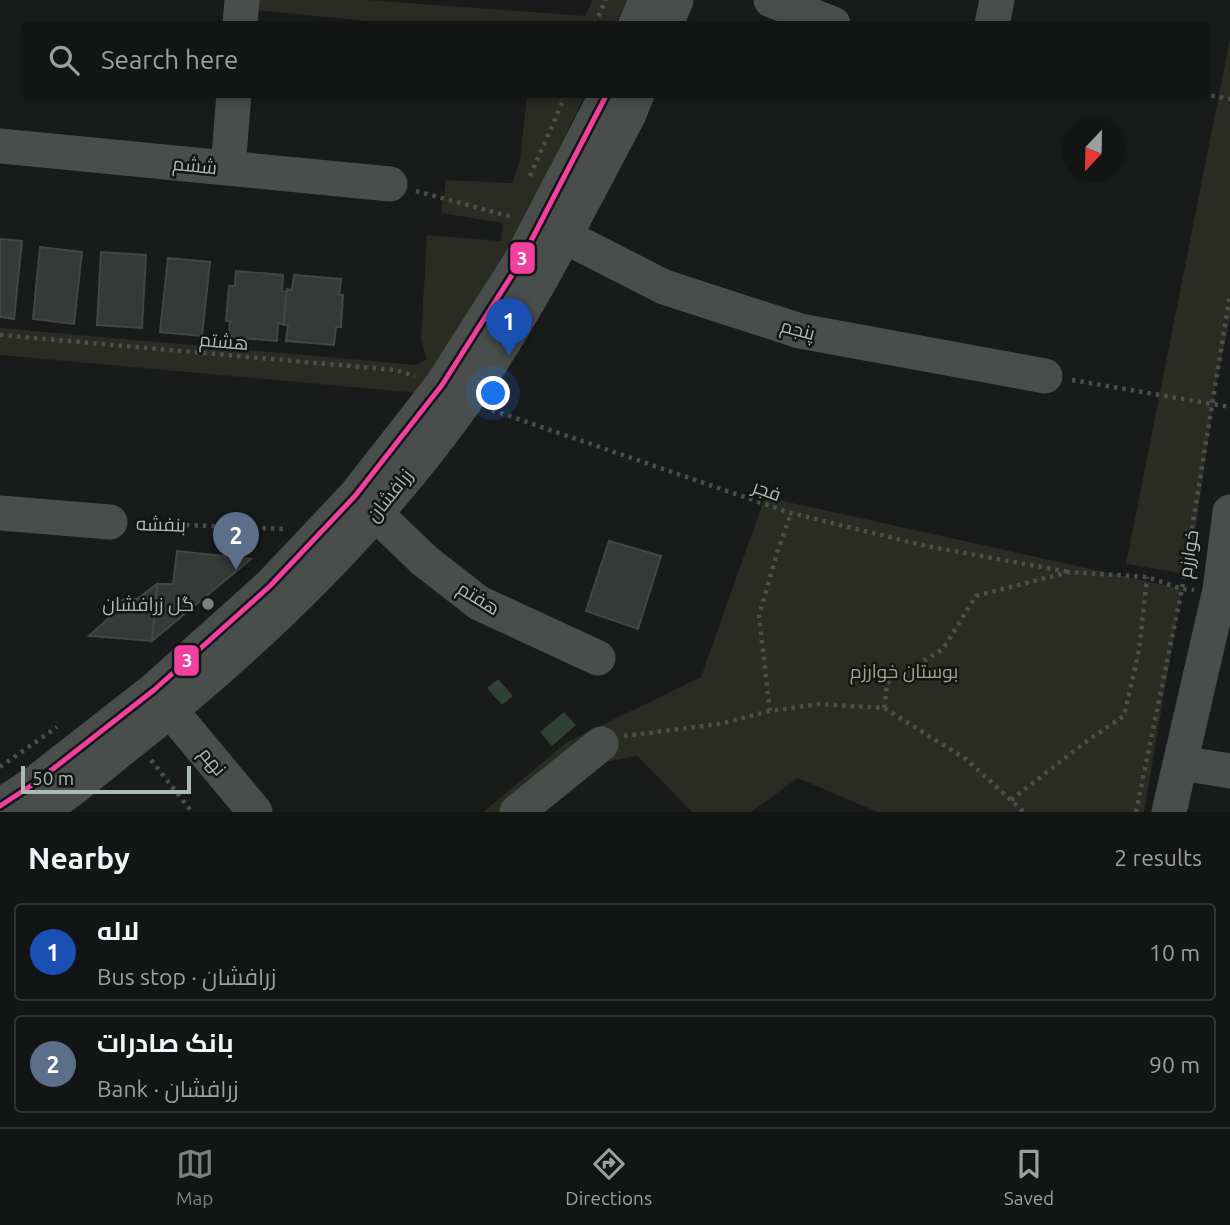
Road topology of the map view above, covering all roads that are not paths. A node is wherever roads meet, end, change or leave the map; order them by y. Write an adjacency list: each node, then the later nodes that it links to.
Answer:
1 (242, 0): 6 (street)
2 (646, 0): 7 (street)
3 (676, 0): 8 (street)
4 (771, 0): 9 (street)
5 (997, 0): 10 (street)
6 (240, 21)
7 (637, 21)
8 (667, 21)
9 (826, 21)
10 (993, 21)
11 (234, 98): 15 (street)
12 (605, 98): 17 (street, زرافشان)
13 (635, 98): 17 (street, زرافشان)
14 (0, 146): 15 (street, ششم)
15 (228, 168): 16 (street, ششم)
16 (390, 184)
17 (532, 222): 18 (street, پنجم); 19 (street, زرافشان)
18 (1045, 376)
19 (437, 382): 22 (street, زرافشان); 29 (street, زرافشان)
20 (1230, 512): 27 (street, خوارزم)
21 (0, 513): 23 (street, بنفشه)
22 (376, 514): 24 (street, هفتم); 25 (street, زرافشان)
23 (110, 522)
24 (598, 658)
25 (171, 710): 30 (street, زرافشان); 31 (street, نهم)
26 (601, 744): 32 (street)
27 (1181, 763): 28 (street); 33 (street, خوارزم)
28 (1230, 771)
29 (0, 806)
30 (40, 812)
31 (255, 812)
32 (517, 812)
33 (1170, 812)

